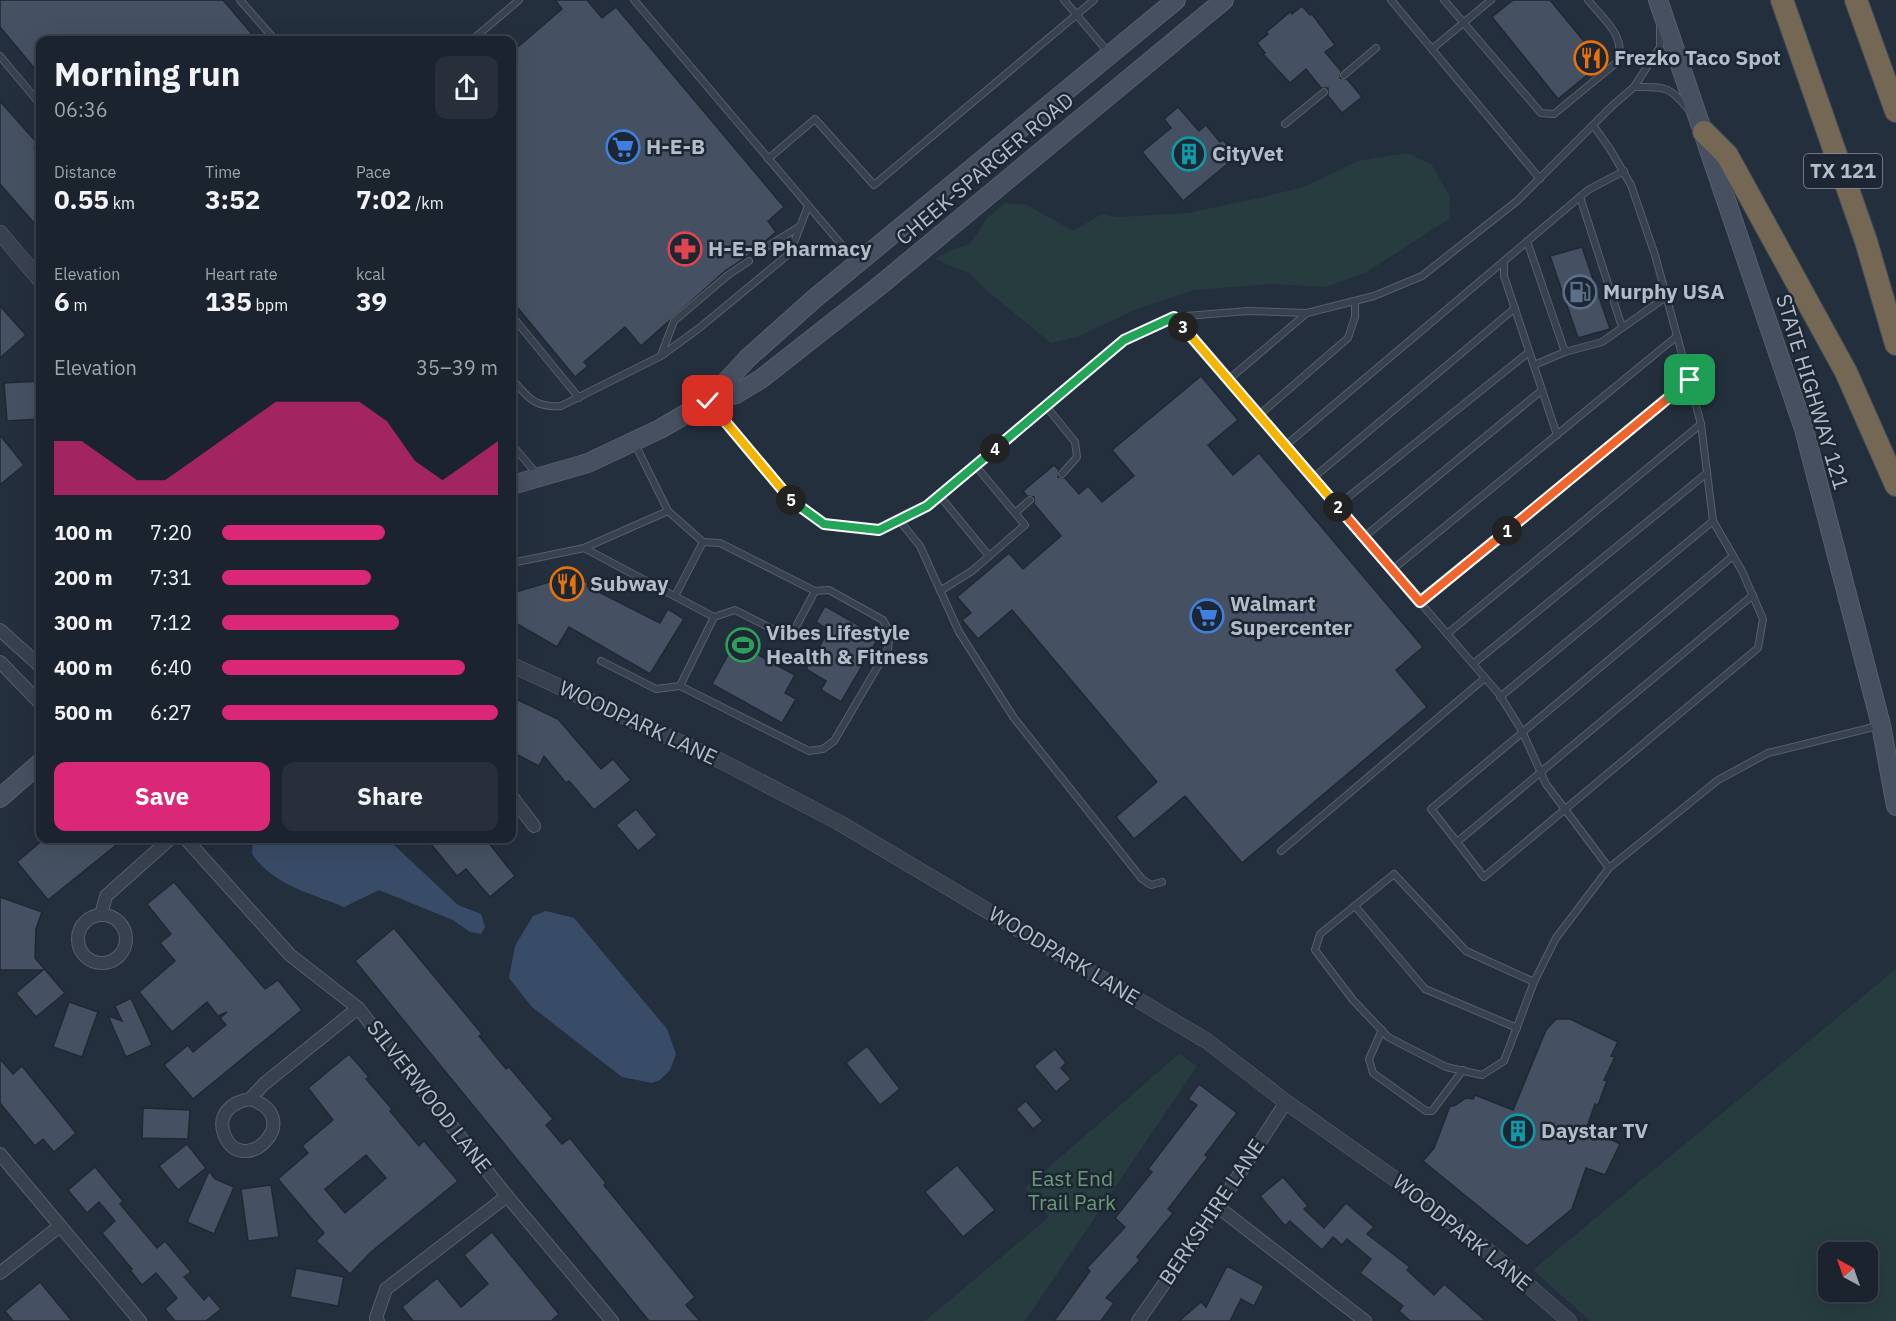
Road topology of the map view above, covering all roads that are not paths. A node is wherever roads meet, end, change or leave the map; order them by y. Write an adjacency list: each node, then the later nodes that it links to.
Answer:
1 (240, 0): 17 (lane)
2 (519, 0): 18 (lane)
3 (634, 0): 32 (lane)
4 (1064, 0): 15 (lane)
5 (1094, 0): 15 (lane)
6 (1176, 0): 21 (main road, CHEEK-SPARGER ROAD)
7 (1224, 0): 34 (main road, CHEEK-SPARGER ROAD)
8 (1391, 0): 20 (lane)
9 (1444, 0): 16 (lane)
10 (1491, 0): 16 (lane)
11 (1588, 0): 16 (lane)
12 (1782, 0): 55 (highway, TX 121)
13 (1856, 0): 27 (highway)
14 (1659, 2): 24 (lane); 30 (main road, STATE HIGHWAY 121)
15 (1076, 14): 21 (lane); 32 (lane)
16 (1463, 23): 20 (lane)
17 (272, 36)
18 (477, 36)
19 (1376, 48): 23 (lane)
20 (1432, 49): 35 (lane)
21 (1110, 55): 31 (main road, CHEEK-SPARGER ROAD)
22 (0, 56): 26 (lane)
23 (1344, 75)
24 (1634, 87): 29 (lane); 30 (lane)
25 (1324, 92): 28 (lane)
26 (36, 99)
27 (1896, 111)
28 (1285, 124)
29 (1593, 125): 33 (lane); 35 (lane)
30 (1702, 129): 79 (highway); 111 (main road, STATE HIGHWAY 121)
31 (996, 150): 34 (main road); 44 (main road, CHEEK-SPARGER ROAD)
32 (768, 159): 37 (lane)
33 (1624, 171): 36 (lane); 47 (lane)
34 (1016, 173): 46 (main road, CHEEK-SPARGER ROAD)
35 (1540, 179): 48 (lane)
36 (1580, 197): 40 (lane); 53 (lane)
37 (808, 206): 38 (lane); 44 (lane)
38 (799, 226): 41 (lane); 58 (lane)
39 (0, 233): 45 (street)
40 (1527, 241): 43 (lane); 57 (lane)
41 (764, 249)
42 (749, 261): 58 (lane)
43 (1504, 261): 49 (lane); 71 (lane)
44 (858, 264): 46 (main road); 65 (main road, CHEEK-SPARGER ROAD)
45 (36, 275)
46 (878, 287): 65 (main road, CHEEK-SPARGER ROAD)
47 (1666, 297): 53 (lane); 54 (lane)
48 (1355, 302): 50 (lane); 67 (lane)
49 (1515, 308): 56 (lane); 77 (lane)
50 (1306, 313): 51 (lane); 60 (lane)
51 (1174, 317): 60 (lane); 66 (lane)
52 (516, 321): 64 (lane)
53 (1622, 327): 57 (lane)
54 (1676, 337): 61 (lane); 69 (lane)
55 (1896, 344)
56 (1529, 352): 59 (lane); 82 (lane)
57 (1565, 352): 59 (lane)
58 (661, 356): 64 (lane)
59 (1534, 365): 63 (lane)
60 (1228, 380): 67 (lane)
61 (1690, 380): 68 (lane); 98 (lane)
62 (516, 384): 64 (lane)
63 (1542, 390): 69 (lane); 87 (lane)
64 (579, 398)
65 (708, 401): 70 (main road, CHEEK-SPARGER ROAD); 85 (lane)
66 (1046, 406): 73 (lane); 75 (lane)
67 (1259, 415): 71 (lane)
68 (1701, 424): 74 (lane); 101 (lane)
69 (1557, 435): 93 (lane)
70 (634, 442): 76 (main road, CHEEK-SPARGER ROAD); 83 (lane)
71 (1285, 446): 77 (lane)
72 (516, 450): 76 (lane)
73 (975, 465): 80 (lane); 84 (lane)
74 (1707, 473): 86 (lane); 105 (lane)
75 (1062, 474)
76 (540, 478): 78 (main road, CHEEK-SPARGER ROAD)
77 (1312, 478): 82 (lane)
78 (516, 484)
79 (1896, 485)
80 (939, 495): 85 (lane); 90 (lane)
81 (1030, 500): 84 (lane)
82 (1337, 506): 87 (lane)
83 (668, 511): 88 (lane); 89 (lane)
84 (1015, 513): 90 (lane)
85 (899, 520): 95 (lane)
86 (1713, 521): 91 (lane); 109 (lane)
87 (1364, 537): 93 (lane)
88 (703, 543): 94 (lane); 97 (lane)
89 (584, 548): 92 (lane); 97 (lane)
90 (989, 556): 95 (lane)
91 (1733, 556): 96 (lane); 112 (lane)
92 (516, 562)
93 (1392, 570): 98 (lane)
94 (815, 591): 99 (lane); 108 (lane)
95 (940, 591): 125 (lane)
96 (1753, 595): 114 (lane); 118 (lane)
97 (675, 596): 99 (lane)
98 (1420, 602): 101 (lane)
99 (714, 617): 108 (lane)
100 (0, 630): 104 (street)
101 (1447, 634): 105 (lane)
102 (601, 661): 108 (lane)
103 (0, 662): 110 (street)
104 (36, 662)
105 (1473, 664): 107 (lane)
106 (516, 667): 134 (street, WOODPARK LANE)
107 (1485, 678): 109 (lane); 123 (lane)
108 (680, 686)
109 (1500, 697): 112 (lane)
110 (36, 699)
111 (1881, 725): 117 (main road, STATE HIGHWAY 121); 124 (lane)
112 (1522, 731): 114 (lane); 120 (lane)
113 (36, 766): 115 (main road)
114 (1540, 773): 118 (lane); 120 (lane)
115 (0, 798)
116 (516, 802): 119 (street)
117 (1896, 806)
118 (1565, 810): 120 (lane); 124 (lane)
119 (534, 826)
120 (1457, 842)
121 (165, 843): 127 (street)
122 (190, 843): 129 (street, SILVERWOOD LANE)
123 (1281, 851)
124 (1609, 868): 128 (lane)
125 (1162, 882)
126 (1355, 906): 128 (lane); 130 (lane); 131 (lane)
127 (101, 915): 127 (street)
128 (1534, 982): 130 (lane)
129 (358, 1008): 133 (street); 136 (street, SILVERWOOD LANE)
130 (1516, 1028): 132 (lane)
131 (1382, 1030): 132 (lane); 132 (lane)
132 (1463, 1070)
133 (250, 1099): 133 (street)
134 (1286, 1102): 137 (street, BERKSHIRE LANE); 145 (street, WOODPARK LANE)
135 (0, 1154): 138 (street)
136 (507, 1196): 141 (street); 142 (street, SILVERWOOD LANE)
137 (1218, 1207): 143 (street, BERKSHIRE LANE); 144 (street)
138 (60, 1226): 139 (street); 140 (street)
139 (0, 1273)
140 (140, 1321)
141 (378, 1321)
142 (612, 1321)
143 (1138, 1321)
144 (1365, 1321)
145 (1569, 1321)

